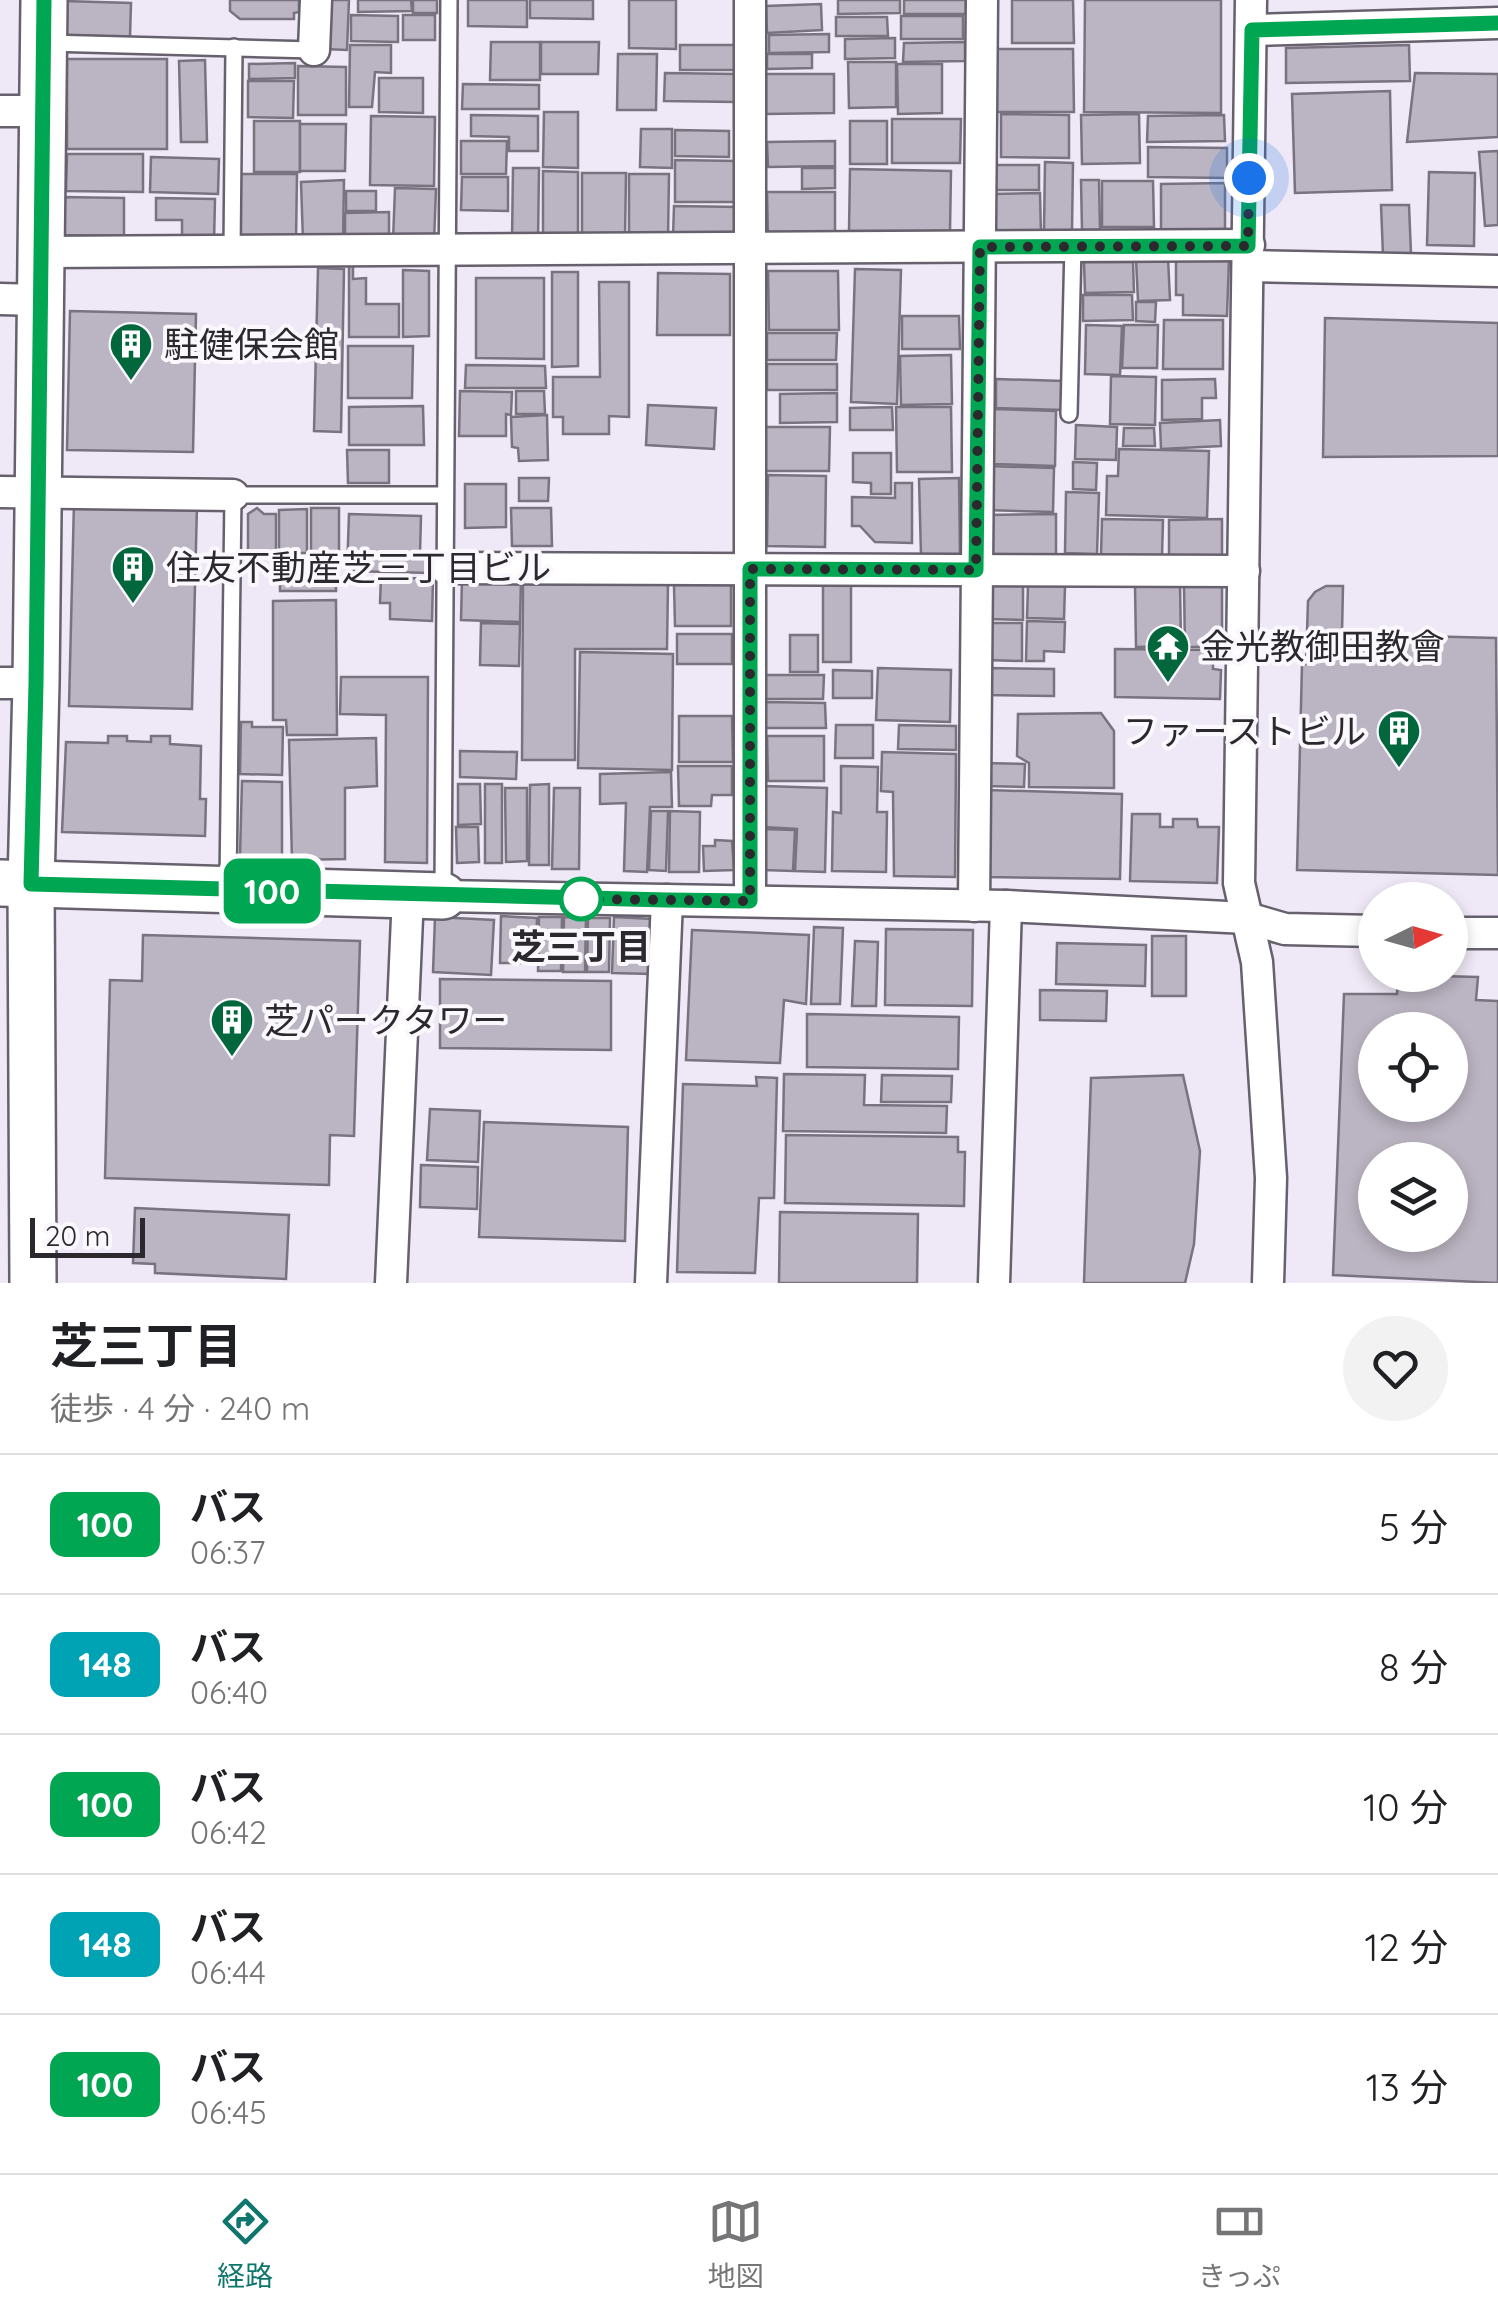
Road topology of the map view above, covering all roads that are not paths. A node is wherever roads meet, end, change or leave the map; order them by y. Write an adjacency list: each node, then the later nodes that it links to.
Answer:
1 (316, 0): 9 (street)
2 (449, 0): 14 (lane)
3 (750, 0): 13 (street)
4 (982, 0): 12 (street)
5 (1251, 15): 7 (street); 17 (street)
6 (44, 22): 8 (lane); 10 (street)
7 (1498, 23)
8 (234, 47): 9 (lane); 15 (lane)
9 (314, 50)
10 (21, 111): 16 (street)
11 (1073, 246): 12 (street); 17 (street); 20 (lane)
12 (980, 247): 13 (street); 26 (street)
13 (750, 248): 14 (street); 25 (street)
14 (447, 250): 15 (street); 23 (lane)
15 (232, 251): 16 (street)
16 (42, 252): 19 (street)
17 (1249, 256): 18 (street); 27 (street)
18 (1498, 272)
19 (20, 300): 21 (street)
20 (1069, 414)
21 (18, 493): 22 (street); 28 (street)
22 (233, 495): 23 (lane); 30 (lane)
23 (445, 495): 24 (lane)
24 (445, 568): 25 (street); 31 (lane)
25 (750, 569): 26 (street); 33 (street)
26 (976, 570): 27 (street); 34 (street)
27 (1244, 570): 36 (street)
28 (18, 683): 29 (street)
29 (16, 883): 30 (street); 40 (street)
30 (228, 889): 31 (street)
31 (426, 896): 32 (street); 41 (street)
32 (667, 900): 33 (street); 42 (street)
33 (750, 901): 34 (street)
34 (974, 906): 35 (street)
35 (1006, 906): 36 (street); 43 (street)
36 (1247, 918): 37 (street); 44 (street)
37 (1358, 931)
38 (1468, 933): 39 (street)
39 (1498, 934)
40 (33, 1283)
41 (392, 1283)
42 (651, 1283)
43 (994, 1283)
44 (1268, 1283)

